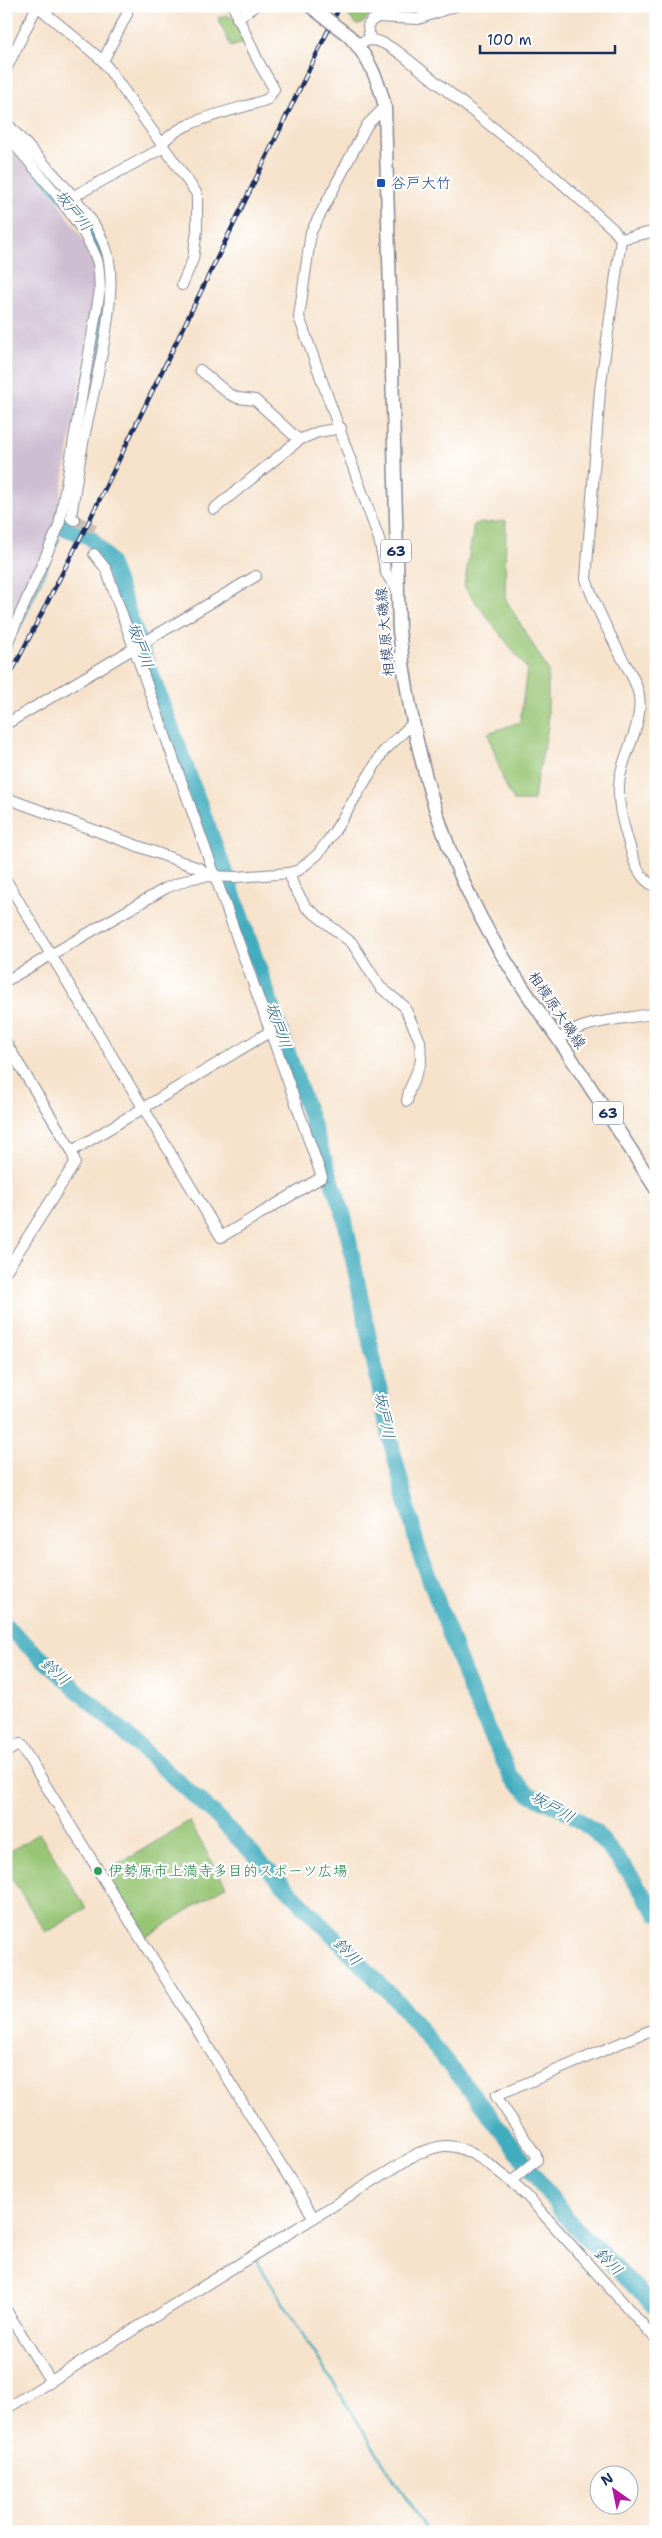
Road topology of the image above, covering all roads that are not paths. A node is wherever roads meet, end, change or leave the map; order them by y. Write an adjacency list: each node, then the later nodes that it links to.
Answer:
1 (8, 6): 9 (street)
2 (37, 6): 14 (street); 15 (street)
3 (127, 6): 14 (street)
4 (233, 6): 11 (street)
5 (255, 6): 11 (street)
6 (310, 6): 13 (main road, 相模原大磯線 / 63, bridge)
7 (398, 6): 10 (street)
8 (455, 6): 10 (street)
9 (6, 11)
10 (377, 17): 12 (street)
11 (237, 18): 19 (street)
12 (370, 39): 13 (street); 22 (street)
13 (353, 40): 16 (main road, 相模原大磯線 / 63)
14 (103, 61): 19 (street)
15 (6, 69)
16 (385, 107): 25 (street); 33 (main road, 相模原大磯線 / 63)
17 (6, 122): 20 (street)
18 (6, 135): 26 (street)
19 (162, 143): 20 (street); 23 (street)
20 (72, 197): 28 (street)
21 (656, 231): 22 (street)
22 (621, 239): 42 (street)
23 (182, 285)
24 (200, 370): 27 (street)
25 (341, 428): 27 (street); 33 (street)
26 (72, 440): 28 (street); 34 (street)
27 (299, 440): 29 (street)
28 (83, 442): 30 (street)
29 (214, 509)
30 (75, 520)
31 (94, 554): 35 (street)
32 (256, 576): 35 (street)
33 (397, 590): 37 (main road, 相模原大磯線 / 63)
34 (6, 646)
35 (135, 649): 36 (street); 40 (street)
36 (6, 724)
37 (412, 724): 39 (street); 47 (main road, 相模原大磯線 / 63)
38 (6, 798): 40 (street)
39 (289, 873): 40 (street); 49 (street)
40 (212, 877): 43 (street); 46 (street)
41 (6, 880): 43 (street)
42 (656, 887)
43 (52, 955): 44 (street); 50 (street)
44 (6, 981)
45 (656, 1013): 47 (street)
46 (271, 1031): 50 (street); 50 (street)
47 (558, 1039): 52 (main road, 相模原大磯線 / 63)
48 (6, 1043): 51 (street)
49 (407, 1101)
50 (143, 1107): 51 (street)
51 (72, 1151): 53 (street)
52 (656, 1188)
53 (6, 1271)
54 (6, 1753): 57 (street)
55 (656, 2028): 56 (street)
56 (515, 2179): 57 (street); 59 (street)
57 (314, 2218): 60 (street)
58 (6, 2310): 60 (street)
59 (656, 2334)
60 (50, 2380): 61 (street)
61 (6, 2409)

